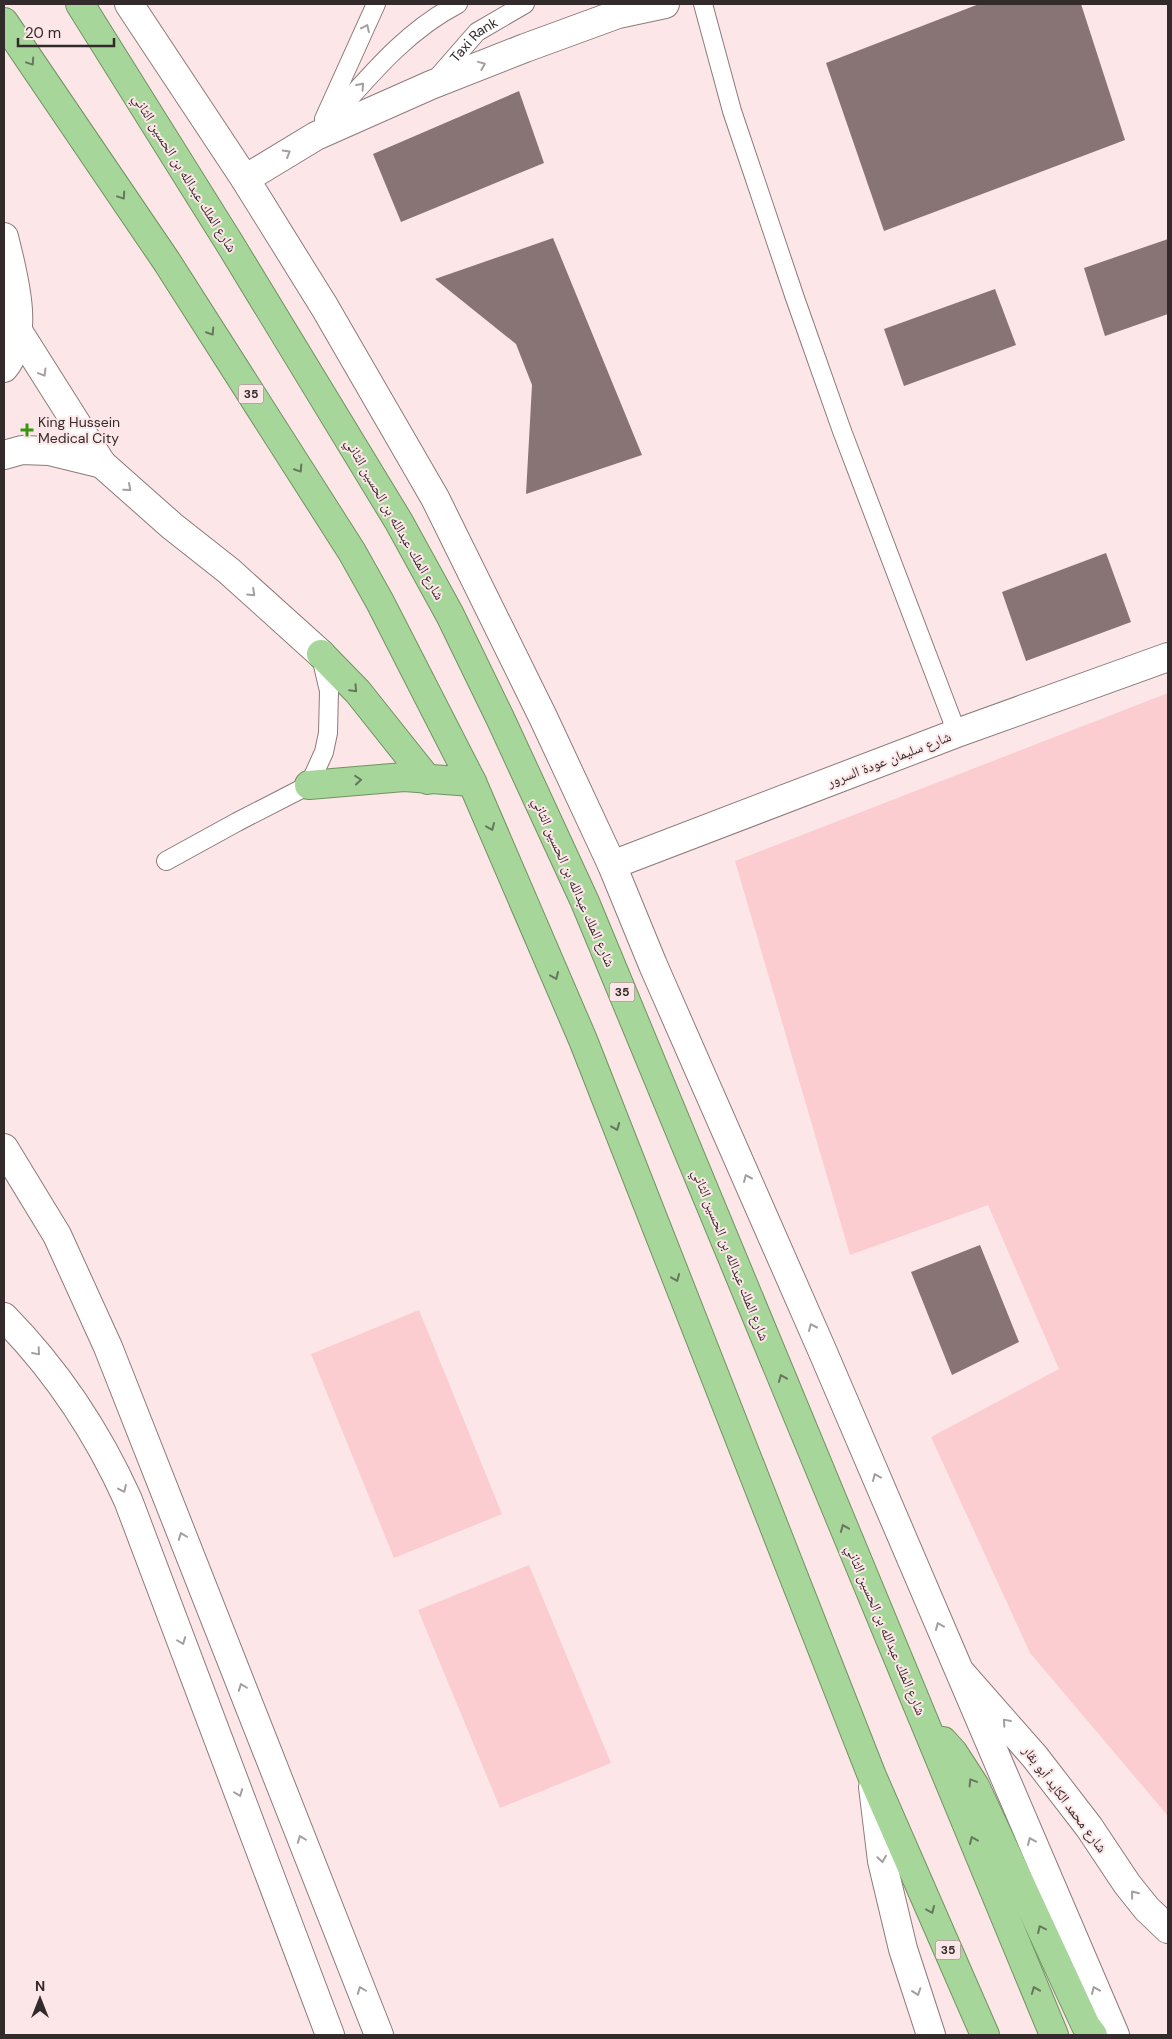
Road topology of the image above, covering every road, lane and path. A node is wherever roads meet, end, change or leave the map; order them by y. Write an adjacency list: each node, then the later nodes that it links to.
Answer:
1 (80, 4): 28 (highway, شارع الملك عبدالله بن الحسين الثاني / 35, one-way to 1)
2 (129, 4): 11 (street)
3 (376, 4): 10 (lane, one-way to 3)
4 (458, 4): 10 (lane, one-way to 4)
5 (525, 4): 9 (lane, Taxi Rank)
6 (664, 4): 9 (street, one-way to 6)
7 (703, 4): 19 (lane)
8 (4, 22): 21 (highway, 35, one-way to 21)
9 (431, 86): 10 (street)
10 (316, 136): 11 (street, one-way to 10)
11 (245, 179): 24 (street)
12 (4, 237): 13 (street)
13 (18, 331): 14 (street); 16 (street, one-way to 16)
14 (4, 368)
15 (4, 455): 16 (street)
16 (102, 464): 17 (street, one-way to 17)
17 (320, 654): 20 (highway, one-way to 20); 22 (lane)
18 (1168, 657): 19 (street, شارع سليمان عودة السرور)
19 (956, 733): 24 (street, شارع سليمان عودة السرور)
20 (428, 780): 21 (highway); 22 (highway, one-way to 20)
21 (472, 782): 29 (highway, 35, one-way to 29)
22 (309, 785): 23 (lane)
23 (166, 862)
24 (612, 865): 27 (street, one-way to 24)
25 (4, 1148): 32 (street, one-way to 25)
26 (4, 1316): 31 (street, one-way to 31)
27 (958, 1671): 30 (street, شارع محمد الكايد أبو بقار, one-way to 27); 37 (street, one-way to 27)
28 (924, 1721): 35 (highway, شارع الملك عبدالله بن الحسين الثاني / 35, one-way to 28); 36 (highway, one-way to 28)
29 (872, 1776): 33 (street, one-way to 33); 34 (highway, 35, one-way to 34)
30 (1168, 1929)
31 (330, 2035)
32 (379, 2035)
33 (931, 2035)
34 (985, 2035)
35 (1054, 2035)
36 (1093, 2035)
37 (1115, 2035)

